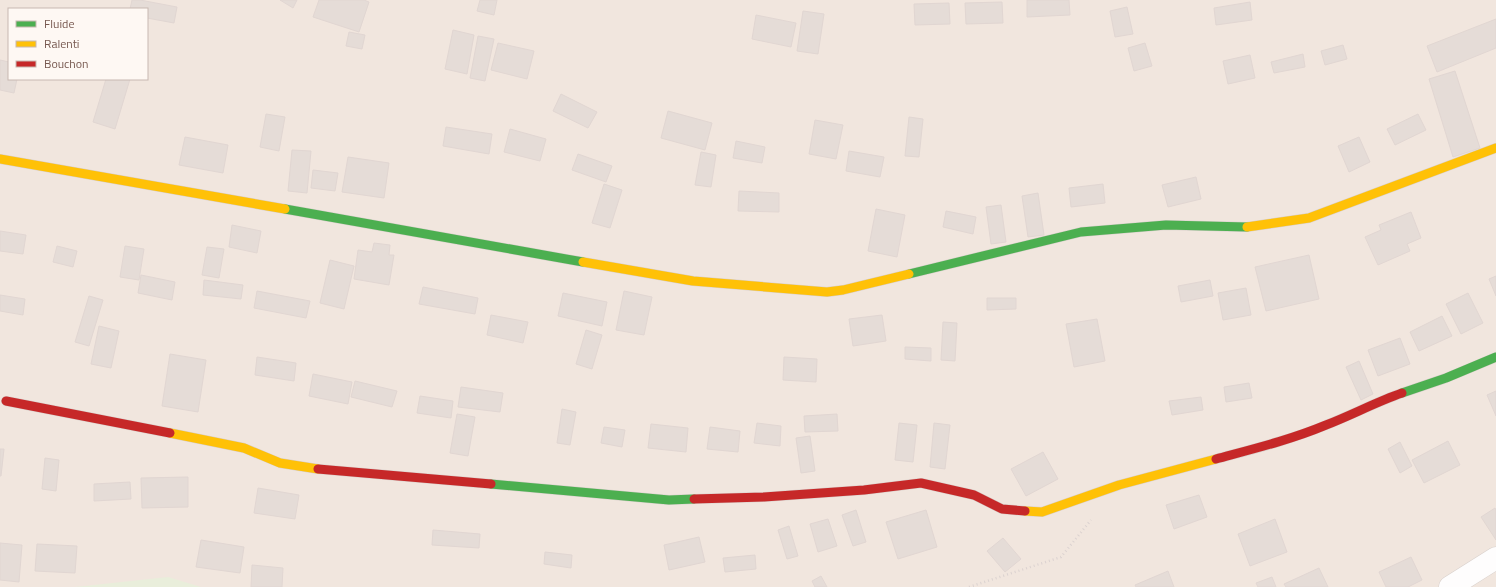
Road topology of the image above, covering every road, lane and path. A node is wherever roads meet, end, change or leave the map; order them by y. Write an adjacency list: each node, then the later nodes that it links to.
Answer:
1 (1496, 148): 2 (street)
2 (0, 159)
3 (1496, 357): 4 (street)
4 (6, 401)
5 (1095, 515): 7 (path)
6 (1496, 558): 8 (street)
7 (969, 587)
8 (1450, 587)

